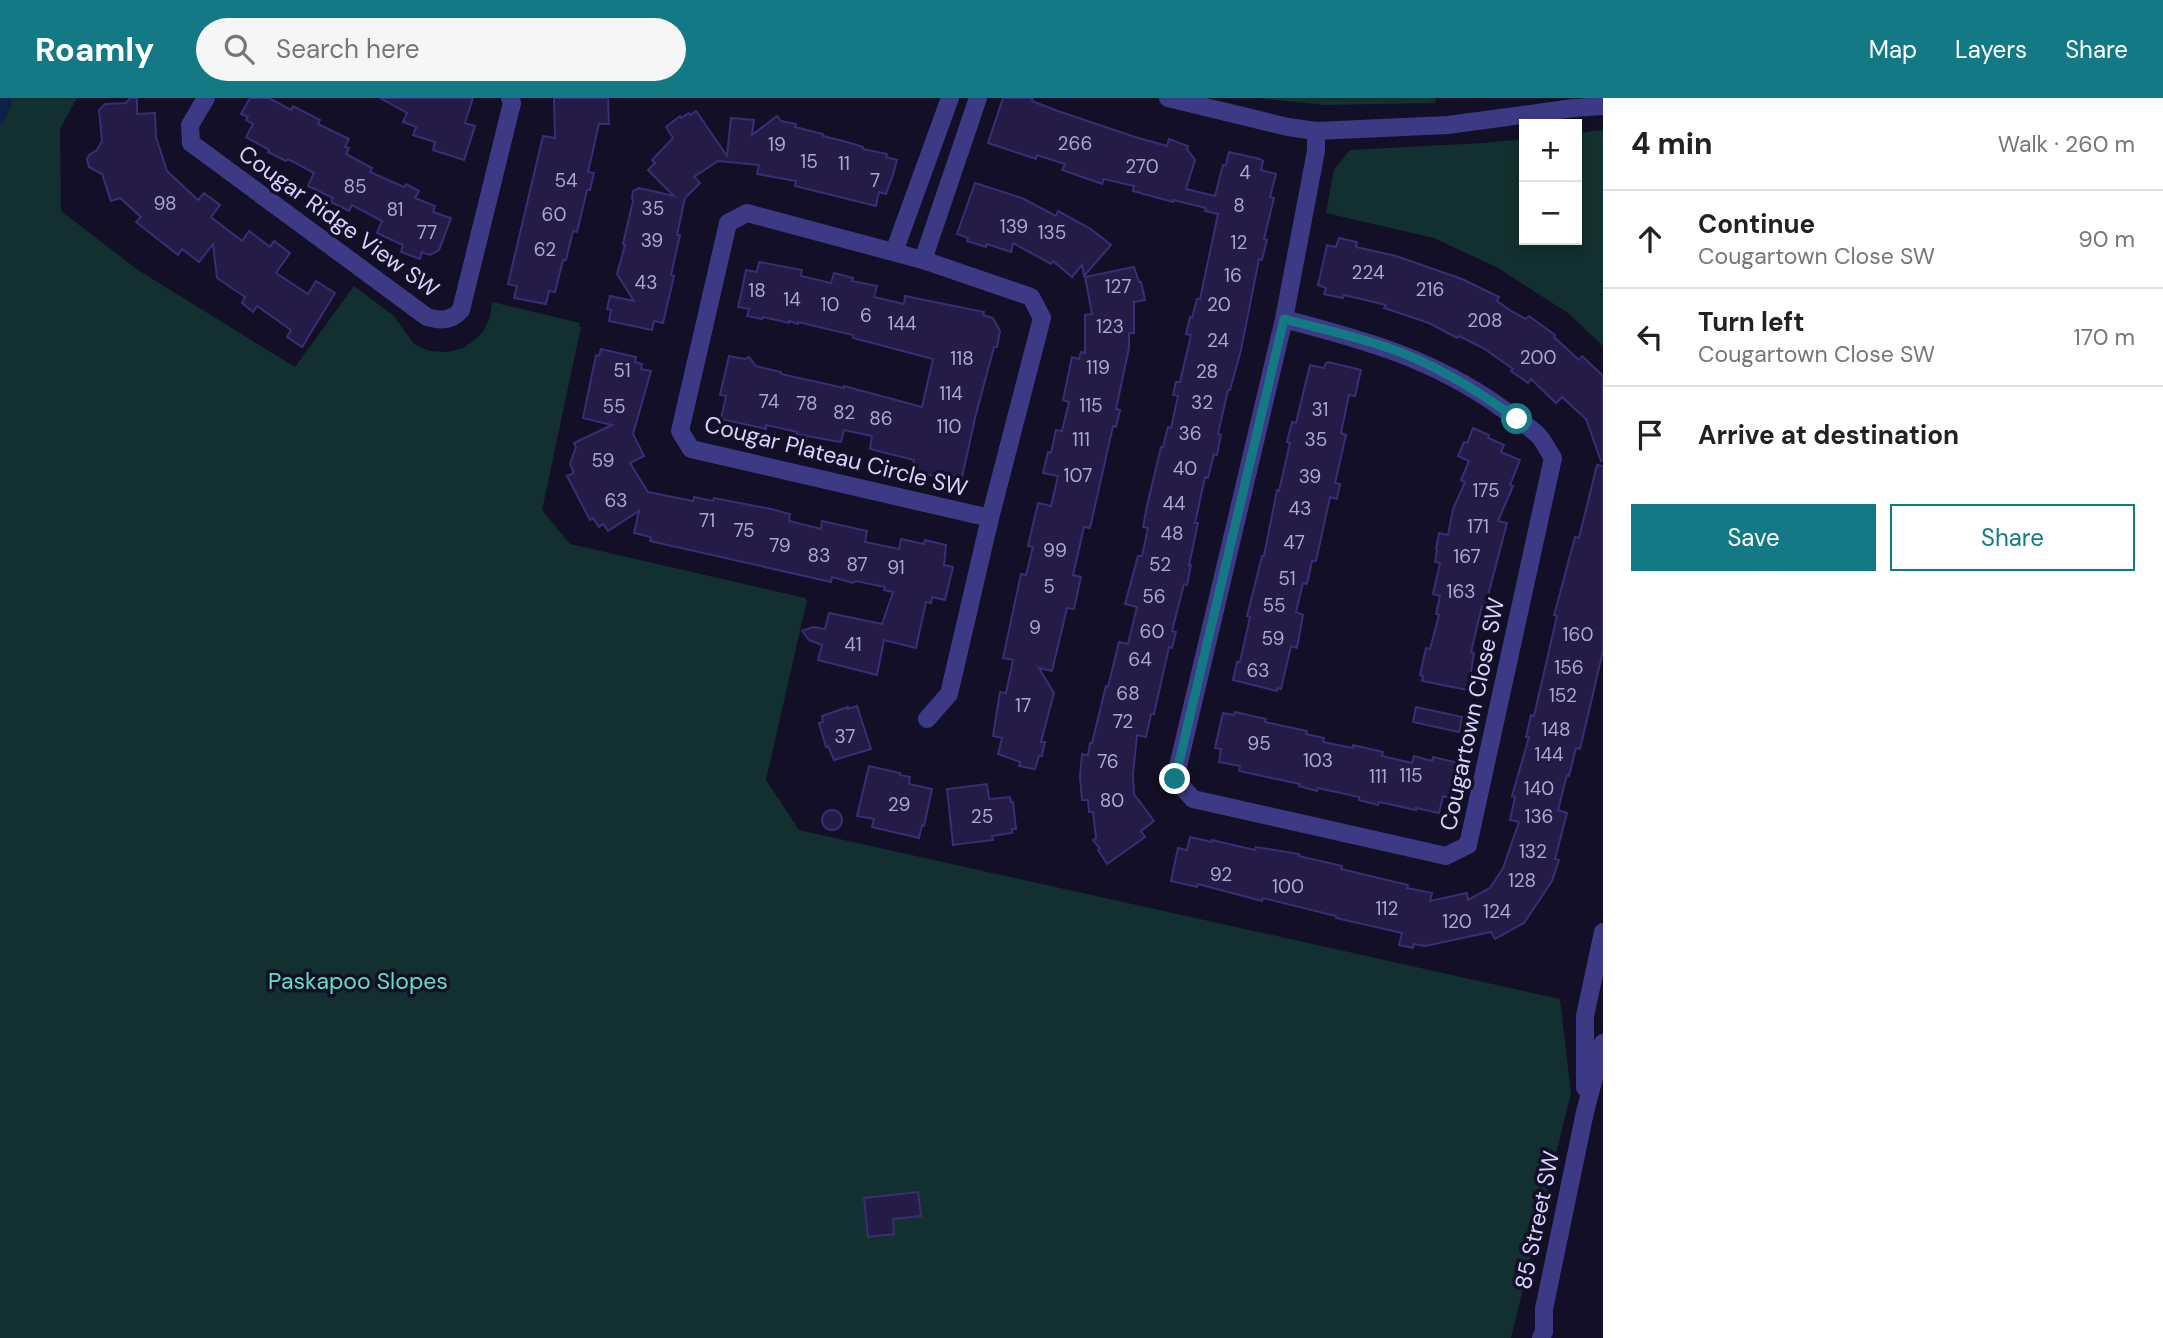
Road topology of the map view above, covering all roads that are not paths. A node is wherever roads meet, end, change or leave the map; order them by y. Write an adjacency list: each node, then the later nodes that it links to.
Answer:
1 (206, 98): 2 (street, Cougar Ridge View SW)
2 (510, 98)
3 (950, 98): 8 (street)
4 (978, 98): 9 (street)
5 (1168, 98): 7 (street)
6 (1603, 106): 7 (street)
7 (1316, 131): 10 (street, Cougartown Close SW)
8 (894, 252): 9 (street, Cougar Plateau Circle SW); 11 (street, Cougar Plateau Circle SW)
9 (923, 260): 11 (street, Cougar Plateau Circle SW)
10 (1284, 319): 10 (street, Cougartown Close SW)
11 (990, 518): 12 (street)
12 (927, 719)
13 (1603, 932): 15 (street, 85 Street SW)
14 (1603, 1043): 15 (street, 85 Street SW)
15 (1585, 1112): 16 (street, 85 Street SW)
16 (1545, 1336)

